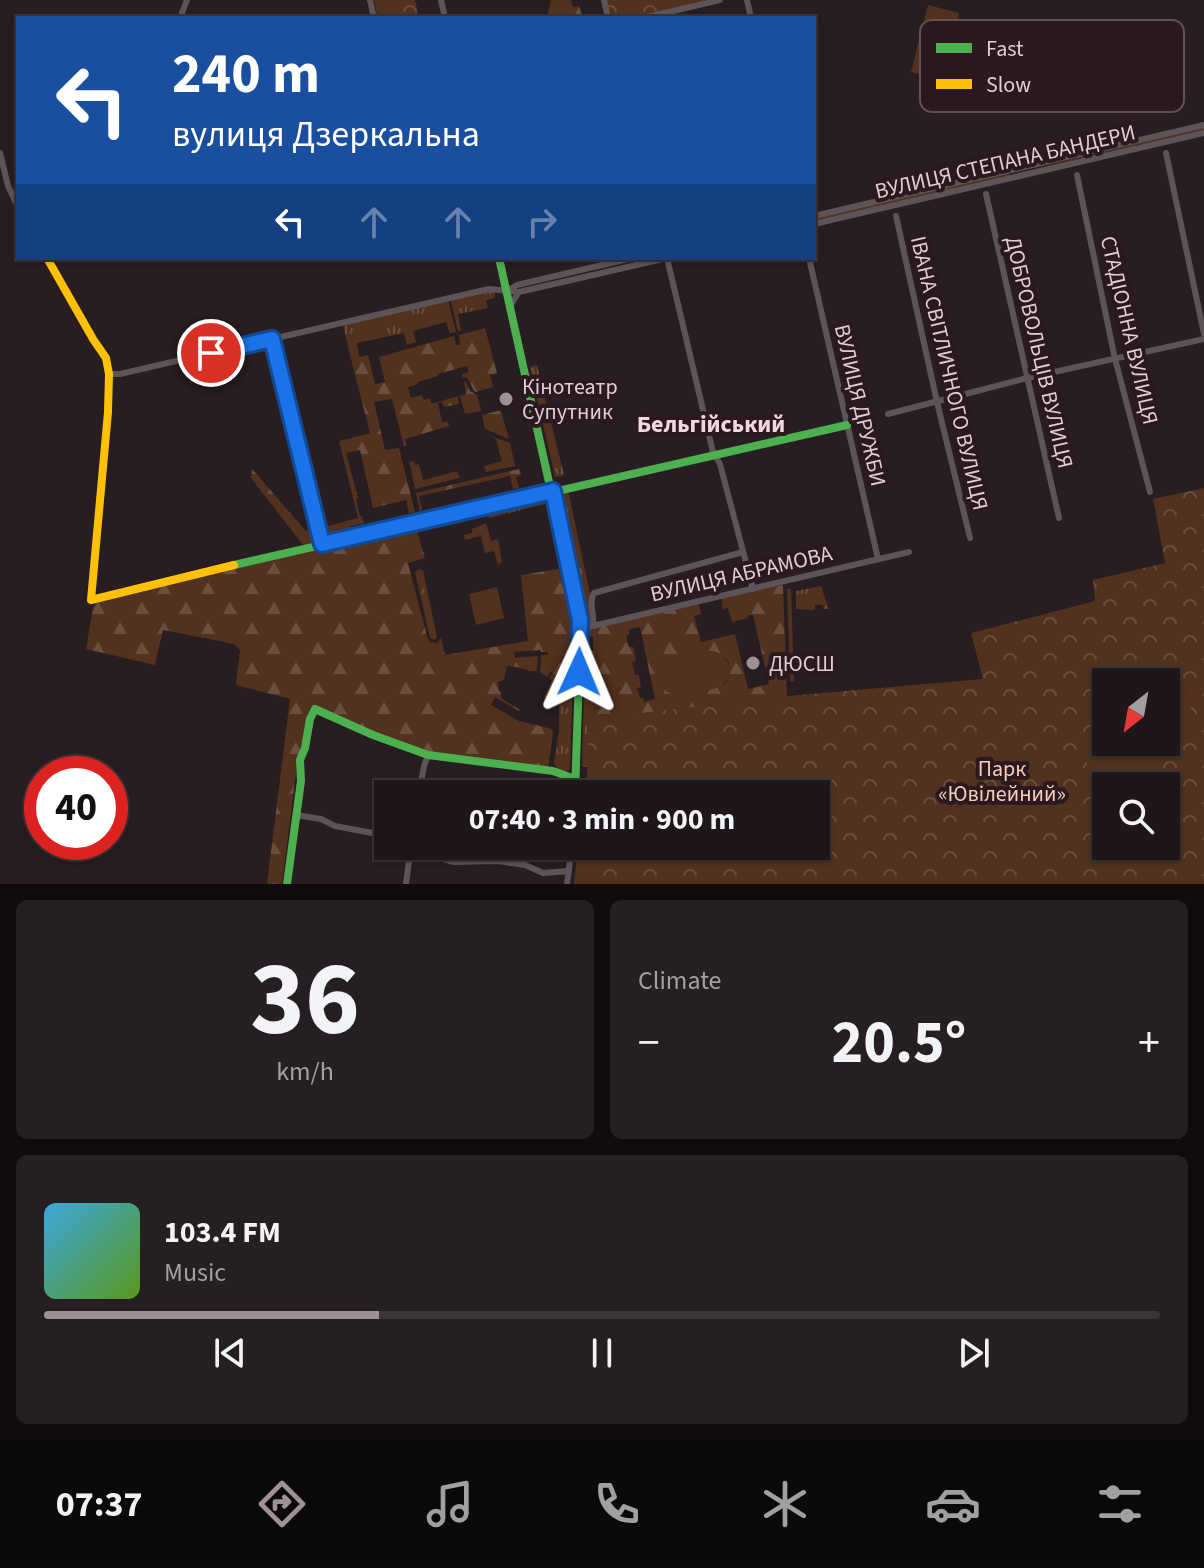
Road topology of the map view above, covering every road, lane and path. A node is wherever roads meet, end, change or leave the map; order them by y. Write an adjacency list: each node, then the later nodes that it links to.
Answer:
1 (720, 0): 2 (street)
2 (652, 16)
3 (1204, 125): 7 (street, ВУЛИЦЯ СТЕПАНА БАНДЕРИ)
4 (1204, 133): 7 (street, ВУЛИЦЯ СТЕПАНА БАНДЕРИ)
5 (0, 153): 10 (street)
6 (1166, 153): 25 (street)
7 (1014, 173): 11 (street, ВУЛИЦЯ СТЕПАНА БАНДЕРИ); 13 (street, ВУЛИЦЯ СТЕПАНА БАНДЕРИ)
8 (1077, 175): 27 (street, СТАДІОННА ВУЛИЦЯ)
9 (986, 194): 29 (street, ДОБРОВОЛЬЦІВ ВУЛИЦЯ)
10 (16, 203)
11 (816, 216)
12 (896, 216): 30 (street, ІВАНА СВІТЛИЧНОГО ВУЛИЦЯ)
13 (816, 223)
14 (48, 260): 28 (street)
15 (500, 260): 21 (street)
16 (625, 260): 20 (street)
17 (656, 260): 20 (street)
18 (667, 260): 33 (street)
19 (809, 260): 32 (street, ВУЛИЦЯ ДРУЖБИ)
20 (567, 277): 22 (street)
21 (504, 278): 22 (street); 23 (street)
22 (518, 289): 23 (street); 24 (street)
23 (507, 291): 24 (street); 26 (street)
24 (510, 306): 34 (street)
25 (1204, 337): 27 (street)
26 (272, 339): 28 (street); 38 (street)
27 (1115, 359): 29 (street); 35 (street, СТАДІОННА ВУЛИЦЯ)
28 (109, 374): 38 (street)
29 (1027, 378): 30 (street); 36 (street, ДОБРОВОЛЬЦІВ ВУЛИЦЯ)
30 (937, 402): 31 (street); 37 (street, ІВАНА СВІТЛИЧНОГО ВУЛИЦЯ)
31 (888, 414)
32 (847, 425): 33 (street); 41 (street, ВУЛИЦЯ ДРУЖБИ)
33 (715, 456): 34 (street); 39 (street)
34 (553, 491): 38 (street); 44 (street)
35 (1150, 492)
36 (1059, 518)
37 (970, 538)
38 (322, 544)
39 (743, 552): 42 (street); 43 (street)
40 (909, 552): 41 (street, ВУЛИЦЯ АБРАМОВА)
41 (878, 559): 42 (street, ВУЛИЦЯ АБРАМОВА)
42 (753, 589): 43 (street, ВУЛИЦЯ АБРАМОВА)
43 (593, 625): 44 (street, ВУЛИЦЯ АБРАМОВА)
44 (580, 629): 46 (street)
45 (428, 755): 46 (street); 47 (street); 48 (street)
46 (575, 779)
47 (422, 780)
48 (296, 815): 49 (street); 54 (street)
49 (374, 833)
50 (409, 860): 55 (street)
51 (448, 860): 53 (street)
52 (570, 860): 53 (street)
53 (569, 871): 56 (street)
54 (287, 884)
55 (406, 884)
56 (567, 884)

